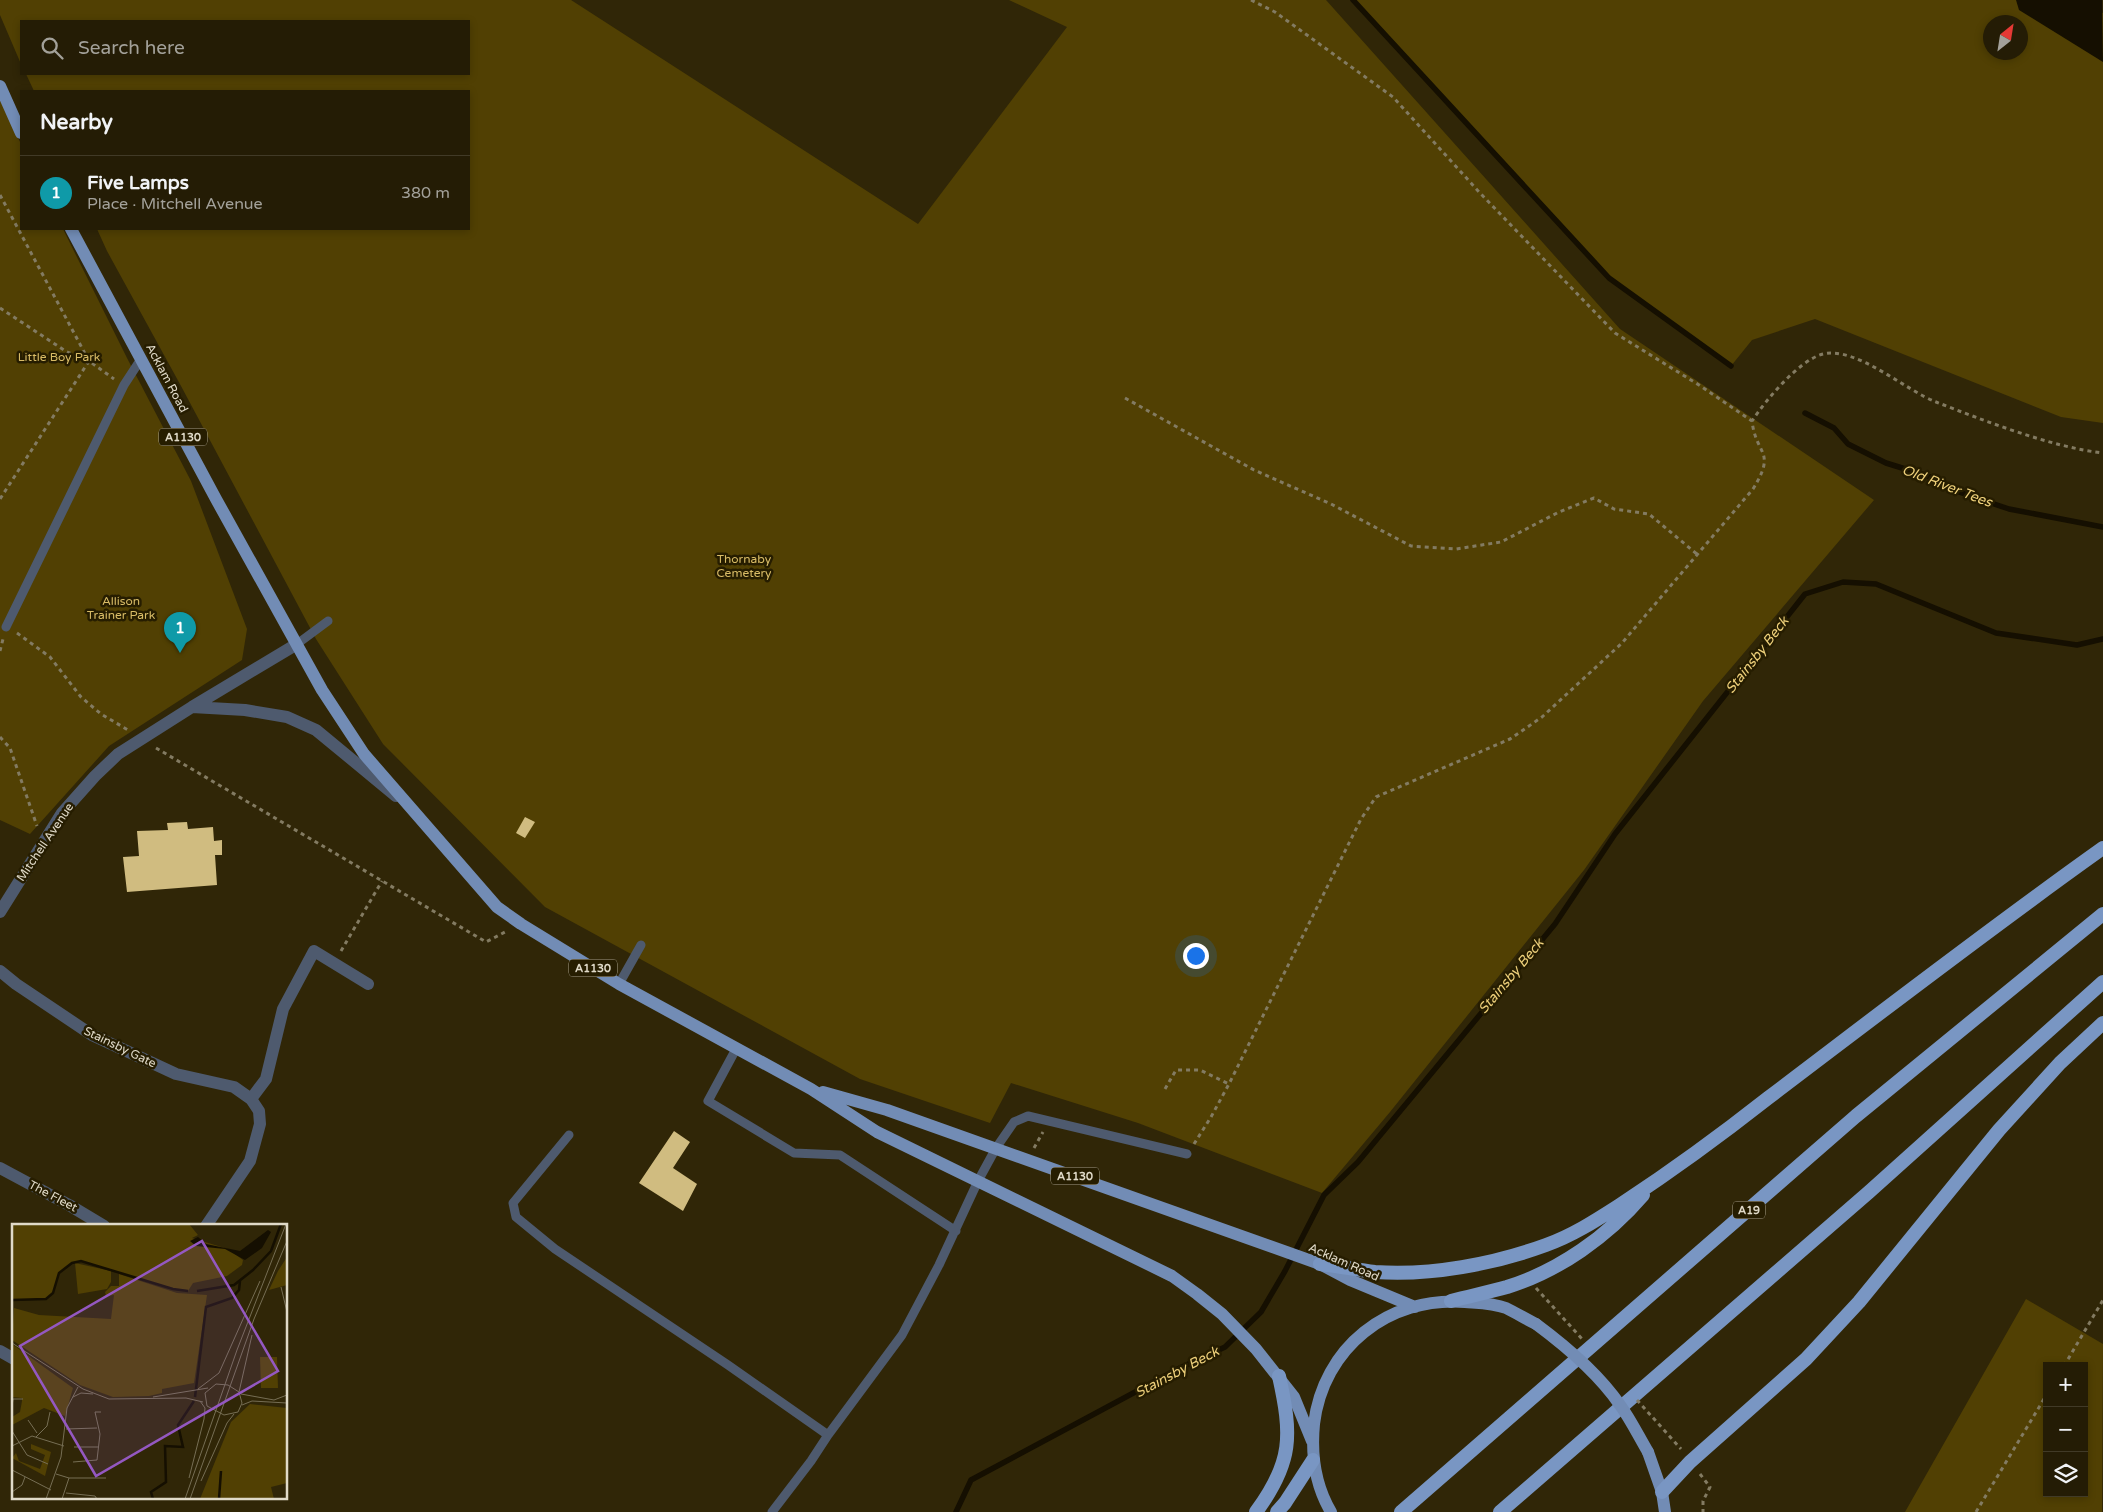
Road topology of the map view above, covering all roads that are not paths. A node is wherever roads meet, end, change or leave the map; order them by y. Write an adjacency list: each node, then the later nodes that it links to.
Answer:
1 (0, 86): 2 (main road)
2 (20, 131)
3 (72, 230): 4 (main road, Acklam Road / A1130)
4 (141, 359): 6 (lane); 7 (main road, Acklam Road / A1130)
5 (328, 621): 7 (lane)
6 (9, 629)
7 (297, 644): 8 (street, Mitchell Avenue); 9 (main road, A1130)
8 (192, 706): 9 (street); 11 (street, Mitchell Avenue)
9 (408, 805): 17 (main road, A1130)
10 (2103, 848): 27 (highway)
11 (0, 912)
12 (2103, 914): 45 (highway, A19)
13 (642, 945): 17 (lane)
14 (0, 971): 21 (street, Stainsby Gate)
15 (2103, 982): 46 (highway)
16 (368, 984): 21 (street)
17 (619, 984): 19 (main road, A1130)
18 (2103, 1023): 40 (highway)
19 (736, 1049): 20 (main road, A1130); 30 (lane)
20 (811, 1089): 23 (main road, A1130); 26 (main road, A1130)
21 (251, 1099): 29 (street)
22 (569, 1135): 37 (lane)
23 (996, 1148): 24 (lane); 26 (lane); 31 (main road, Acklam Road / A1130)
24 (1187, 1154)
25 (0, 1168): 28 (street, The Fleet)
26 (978, 1182): 30 (lane); 36 (main road, A1130)
27 (1654, 1183): 31 (highway); 32 (highway)
28 (101, 1224)
29 (207, 1224)
30 (956, 1231): 37 (lane)
31 (1316, 1263): 33 (main road, Acklam Road / A1130)
32 (1451, 1301): 33 (main road); 40 (main road, bridge)
33 (1414, 1306): 38 (main road)
34 (0, 1351): 35 (street)
35 (12, 1358)
36 (1279, 1376): 38 (main road, A1130); 43 (highway)
37 (828, 1436): 42 (lane)
38 (1312, 1440): 39 (main road)
39 (1313, 1460): 41 (main road); 44 (highway)
40 (1665, 1504)
41 (1328, 1507)
42 (772, 1512)
43 (1256, 1512)
44 (1276, 1512)
45 (1401, 1512)
46 (1500, 1512)

